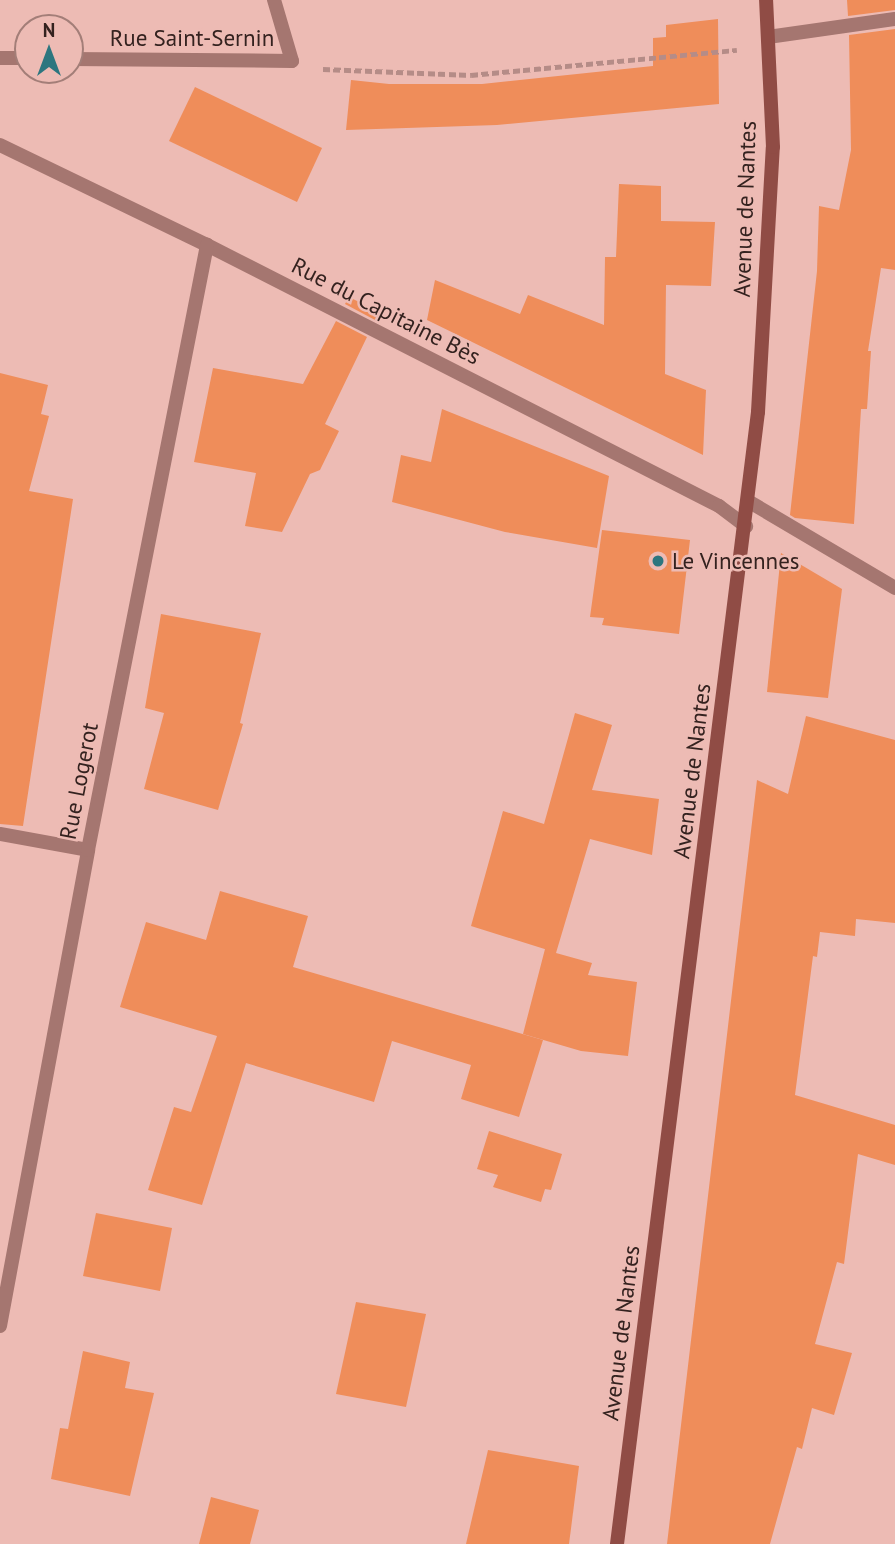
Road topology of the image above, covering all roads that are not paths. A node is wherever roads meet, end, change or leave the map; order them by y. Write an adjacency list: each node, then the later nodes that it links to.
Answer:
1 (274, 0): 5 (street, Rue Saint-Sernin)
2 (766, 0): 4 (main road, Avenue de Nantes)
3 (895, 19): 4 (street)
4 (768, 42): 8 (main road, Avenue de Nantes)
5 (84, 59)
6 (0, 145): 7 (street, Rue du Capitaine Bès)
7 (207, 245): 9 (street, Rue du Capitaine Bès); 12 (street, Rue Logerot)
8 (748, 501): 9 (main road, Avenue de Nantes); 10 (street)
9 (746, 526): 14 (main road, Avenue de Nantes)
10 (895, 589)
11 (0, 834): 12 (street)
12 (88, 850): 13 (street, Rue Logerot)
13 (0, 1326)
14 (617, 1544)

